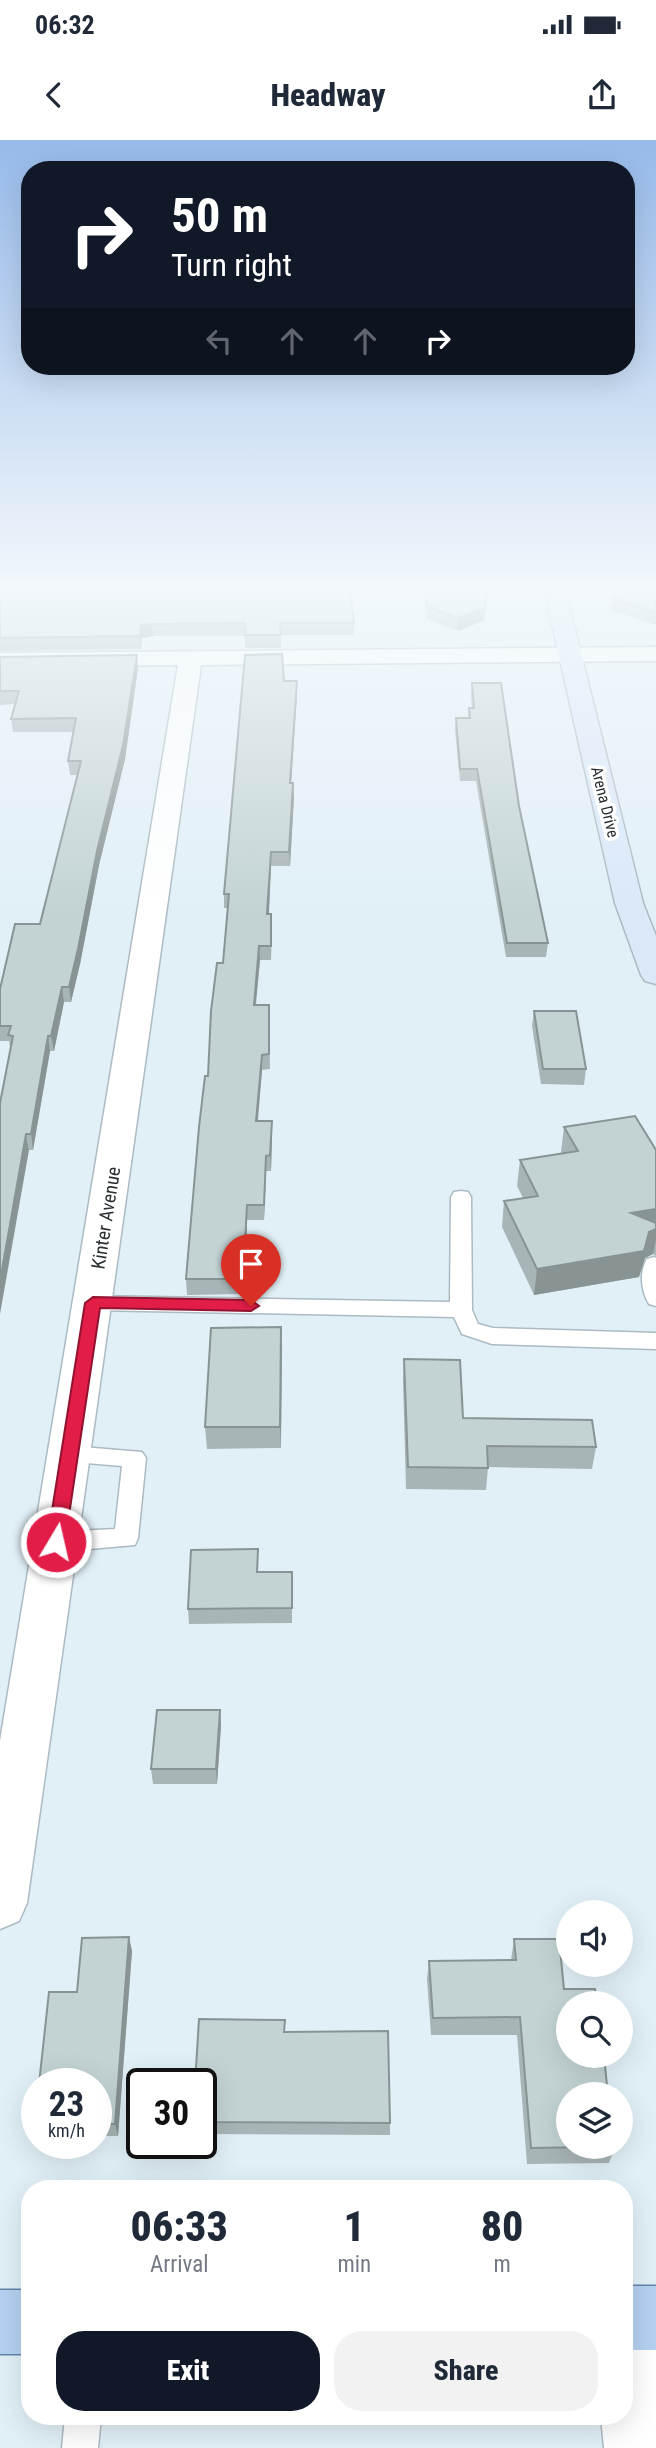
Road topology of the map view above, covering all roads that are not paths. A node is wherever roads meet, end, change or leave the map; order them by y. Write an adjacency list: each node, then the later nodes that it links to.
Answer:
1 (186, 693): 7 (street, Kinter Avenue)
2 (578, 693): 3 (main road, Arena Drive)
3 (656, 975)
4 (461, 1197): 8 (lane)
5 (654, 1264): 6 (lane)
6 (656, 1299)
7 (93, 1303): 8 (lane); 10 (street, Kinter Avenue)
8 (461, 1310): 9 (lane)
9 (656, 1341)
10 (70, 1455): 11 (street, Kinter Avenue); 11 (lane)
11 (56, 1542): 12 (street, Kinter Avenue)
12 (0, 1903)
13 (633, 2318): 14 (main road)
14 (656, 2318)
15 (0, 2322): 16 (main road)
16 (21, 2322)
17 (633, 2404): 20 (street)
18 (82, 2425): 19 (lane)
19 (80, 2448)
20 (638, 2448)

